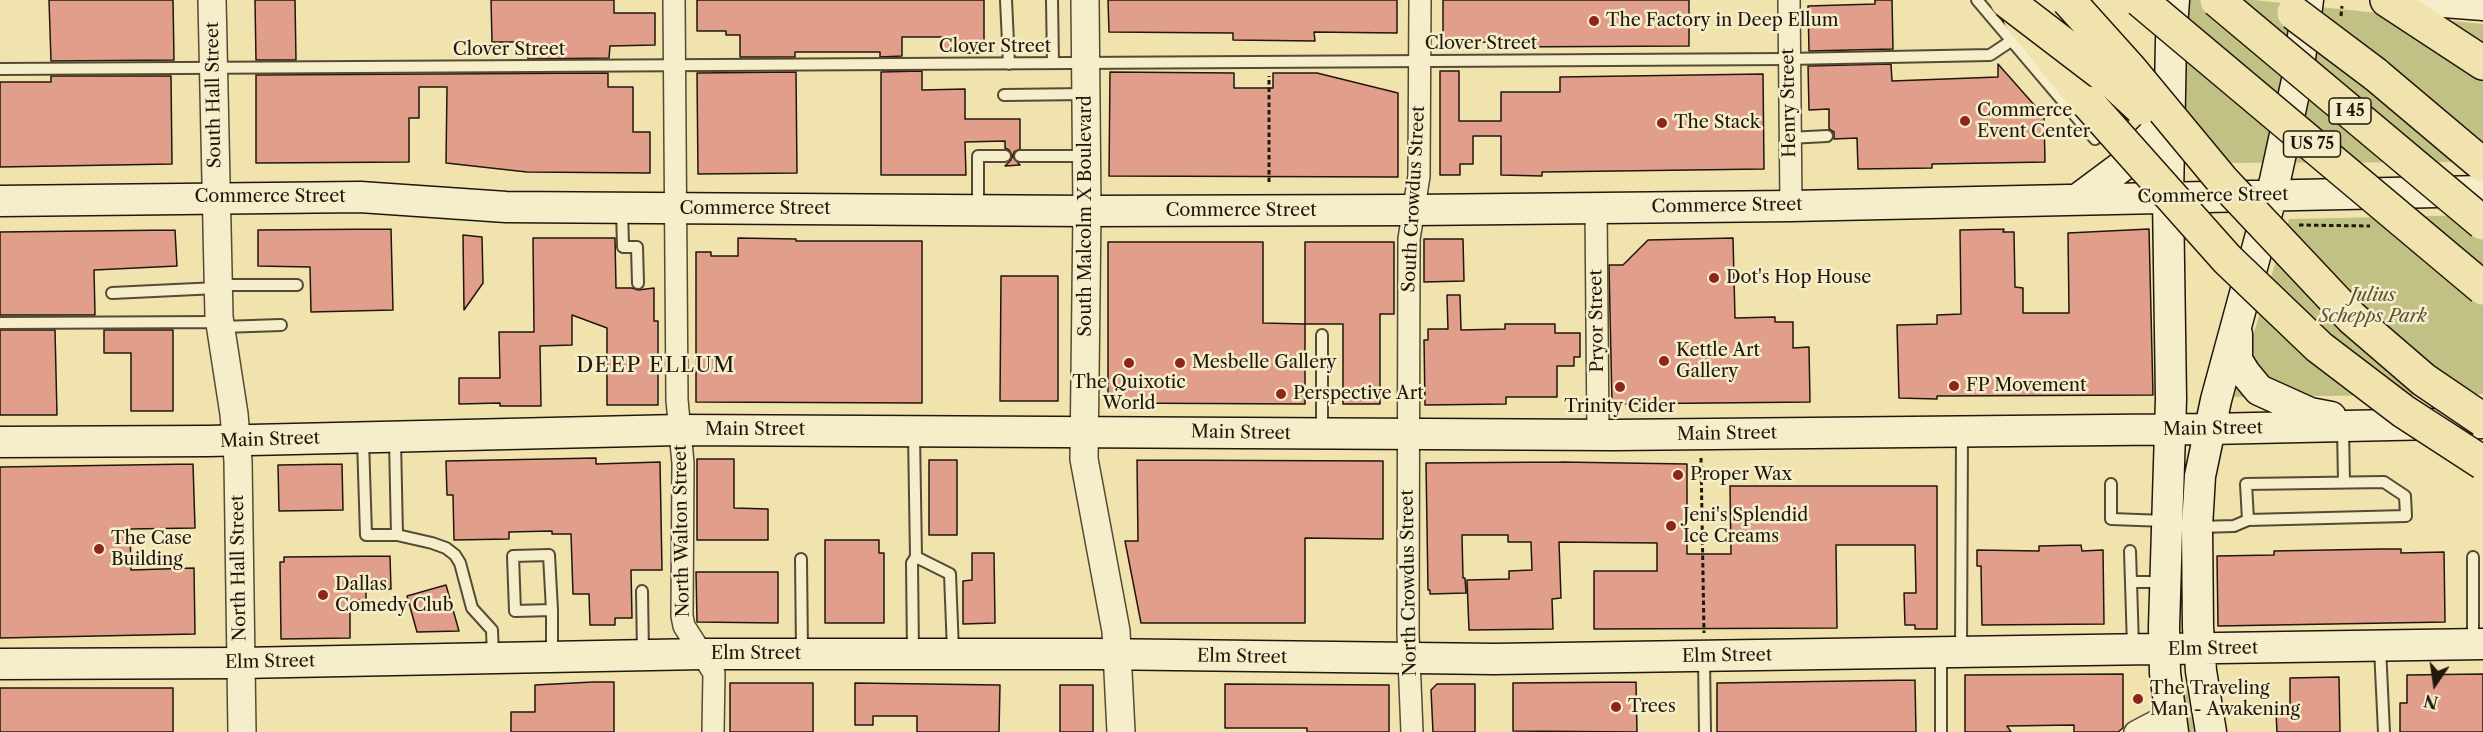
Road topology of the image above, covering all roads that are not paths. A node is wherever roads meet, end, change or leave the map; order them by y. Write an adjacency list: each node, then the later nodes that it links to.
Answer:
1 (212, 0): 30 (street, South Hall Street)
2 (674, 0): 29 (street, North Walton Street)
3 (1006, 0): 28 (lane)
4 (1052, 0): 25 (lane)
5 (1085, 0): 26 (street, South Malcolm X Boulevard)
6 (1420, 0): 24 (street, South Crowdus Street)
7 (1789, 0): 23 (street, Henry Street)
8 (1977, 0): 22 (lane)
9 (2006, 0): 42 (highway, bridge); 83 (highway, bridge)
10 (2068, 0): 42 (highway, bridge)
11 (2074, 0): 22 (lane)
12 (2140, 0): 60 (highway, US 75, bridge)
13 (2150, 0): 21 (main road)
14 (2174, 0): 21 (main road)
15 (2217, 0): 56 (highway, I 45, bridge)
16 (2278, 0): 32 (highway, bridge)
17 (2308, 0): 32 (highway, bridge); 44 (main road)
18 (2387, 0): 27 (highway)
19 (2418, 0): 20 (main road)
20 (2483, 5)
21 (2171, 39): 35 (main road)
22 (2011, 41): 23 (lane, Clover Street)
23 (1788, 59): 24 (lane, Clover Street); 37 (street, Henry Street)
24 (1420, 61): 26 (lane, Clover Street); 54 (street, South Crowdus Street)
25 (1053, 63): 26 (lane, Clover Street); 28 (lane, Clover Street)
26 (1086, 63): 33 (street, South Malcolm X Boulevard)
27 (2483, 63)
28 (1009, 64): 29 (lane, Clover Street)
29 (674, 65): 30 (lane, Clover Street); 51 (street, North Walton Street)
30 (213, 68): 31 (lane, Clover Street); 46 (street, South Hall Street)
31 (0, 69)
32 (2375, 74): 41 (highway)
33 (1086, 94): 34 (lane); 40 (street, South Malcolm X Boulevard)
34 (1004, 95)
35 (2169, 118): 45 (main road); 47 (main road)
36 (1827, 136): 37 (lane)
37 (1789, 138): 49 (street, Henry Street)
38 (1005, 156): 53 (lane)
39 (1020, 156): 40 (lane)
40 (1086, 156): 55 (street, South Malcolm X Boulevard)
41 (2483, 165)
42 (2222, 180): 67 (highway, bridge)
43 (2483, 191): 44 (main road, Commerce Street)
44 (2272, 194): 45 (main road, Commerce Street); 62 (main road)
45 (2168, 197): 47 (main road, Commerce Street); 70 (main road)
46 (216, 198): 48 (main road, Commerce Street); 50 (main road, Commerce Street); 59 (street, South Hall Street)
47 (2078, 199): 49 (main road, Commerce Street)
48 (0, 201)
49 (1791, 206): 52 (main road, Commerce Street)
50 (622, 208): 51 (main road, Commerce Street); 57 (lane)
51 (676, 208): 53 (main road, Commerce Street); 72 (street, North Walton Street)
52 (1596, 208): 54 (main road, Commerce Street); 78 (street, Pryor Street)
53 (978, 210): 55 (main road, Commerce Street)
54 (1413, 210): 55 (main road, Commerce Street); 77 (street, South Crowdus Street)
55 (1087, 211): 74 (street, South Malcolm X Boulevard)
56 (2483, 223)
57 (638, 283)
58 (297, 285): 59 (lane)
59 (219, 287): 61 (lane); 64 (street, South Hall Street)
60 (2483, 288)
61 (112, 293)
62 (2241, 306): 68 (main road); 71 (main road)
63 (0, 323): 64 (lane)
64 (220, 324): 65 (lane); 81 (street, South Hall Street)
65 (281, 325)
66 (1322, 335): 76 (lane)
67 (2473, 422): 68 (main road, Main Street); 84 (lane)
68 (2384, 425): 69 (main road, Main Street)
69 (2343, 426): 71 (main road, Main Street); 85 (lane)
70 (2170, 429): 71 (main road, Main Street); 75 (main road, Main Street); 88 (main road)
71 (2209, 429): 89 (main road)
72 (679, 430): 73 (main road, Main Street); 79 (main road, Main Street); 106 (street, North Walton Street)
73 (914, 431): 74 (main road, Main Street); 92 (lane)
74 (1085, 431): 76 (main road, Main Street); 111 (street, South Malcolm X Boulevard)
75 (1962, 431): 78 (main road, Main Street); 105 (lane)
76 (1322, 434): 77 (main road, Main Street)
77 (1407, 434): 78 (main road, Main Street); 114 (street, North Crowdus Street)
78 (1598, 435)
79 (394, 436): 80 (main road, Main Street); 90 (lane)
80 (363, 437): 81 (main road, Main Street); 90 (lane)
81 (236, 441): 82 (main road, Main Street); 115 (street, North Hall Street)
82 (0, 442)
83 (2483, 463)
84 (2483, 468)
85 (2344, 482): 87 (lane); 87 (lane)
86 (2111, 484): 88 (lane)
87 (2248, 520): 89 (lane)
88 (2167, 521): 96 (main road)
89 (2197, 527): 103 (main road)
90 (397, 535): 113 (lane)
91 (2130, 551): 95 (lane)
92 (916, 557): 109 (lane); 110 (lane)
93 (2473, 557): 99 (lane)
94 (801, 559): 107 (lane)
95 (2131, 582): 96 (lane); 104 (lane)
96 (2165, 582): 102 (main road)
97 (642, 591): 108 (lane)
98 (552, 610): 98 (lane); 112 (lane)
99 (2478, 644): 101 (main road, Elm Street)
100 (1704, 645): 105 (main road, Elm Street); 114 (main road, Elm Street); 122 (lane)
101 (2380, 647): 103 (main road, Elm Street); 126 (lane)
102 (2165, 649): 103 (main road, Elm Street); 104 (main road, Elm Street); 117 (main road)
103 (2199, 649): 125 (main road)
104 (2133, 650): 105 (main road, Elm Street)
105 (1951, 652): 123 (lane)
106 (702, 654): 107 (main road, Elm Street); 108 (main road, Elm Street); 119 (street, North Walton Street)
107 (802, 654): 109 (main road, Elm Street)
108 (643, 655): 112 (main road, Elm Street)
109 (913, 655): 110 (main road, Elm Street)
110 (954, 655): 111 (main road, Elm Street)
111 (1118, 655): 114 (main road, Elm Street); 120 (street, South Malcolm X Boulevard)
112 (552, 657): 113 (main road, Elm Street)
113 (493, 658): 115 (main road, Elm Street)
114 (1409, 660): 121 (street, North Crowdus Street)
115 (240, 663): 116 (main road, Elm Street); 118 (street, North Hall Street)
116 (0, 664)
117 (2171, 725): 124 (street)
118 (242, 732)
119 (713, 732)
120 (1121, 732)
121 (1412, 732)
122 (1705, 732)
123 (1941, 732)
124 (2135, 732)
125 (2211, 732)
126 (2384, 732)

